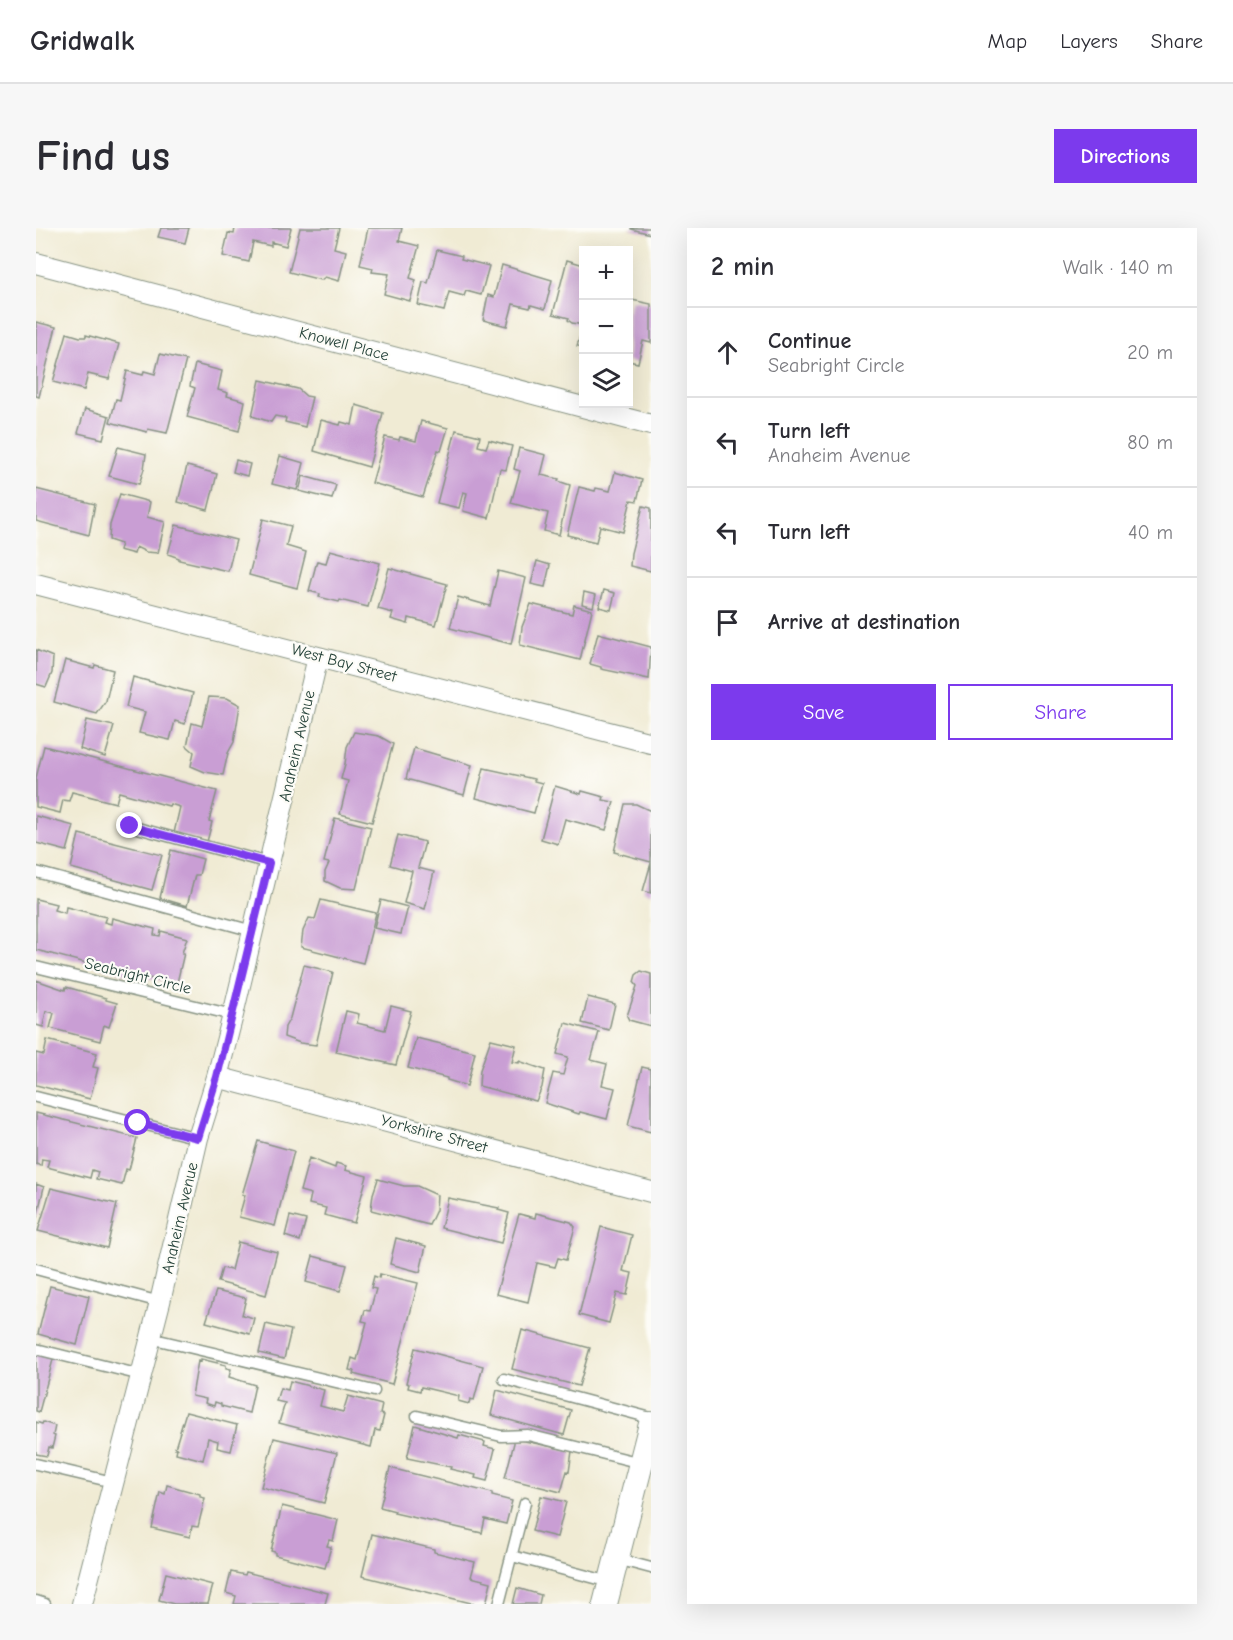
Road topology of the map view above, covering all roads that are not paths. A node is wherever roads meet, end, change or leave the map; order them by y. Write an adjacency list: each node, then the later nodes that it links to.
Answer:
1 (36, 263): 2 (street, Knowell Place)
2 (651, 424)
3 (36, 584): 4 (street, West Bay Street)
4 (318, 657): 5 (street, West Bay Street); 7 (street, Anaheim Avenue)
5 (651, 743)
6 (130, 826): 7 (lane)
7 (269, 863): 9 (street, Anaheim Avenue)
8 (36, 872): 9 (lane)
9 (253, 930): 11 (street, Anaheim Avenue)
10 (36, 967): 11 (lane, Seabright Circle)
11 (233, 1015): 12 (street, Anaheim Avenue)
12 (217, 1077): 14 (street, Anaheim Avenue); 15 (street, Yorkshire Street)
13 (36, 1097): 14 (lane)
14 (198, 1138): 17 (street, Anaheim Avenue)
15 (651, 1192)
16 (36, 1269): 17 (lane)
17 (160, 1302): 18 (street, Anaheim Avenue)
18 (150, 1338): 20 (street, Anaheim Avenue); 22 (lane)
19 (36, 1349): 20 (lane)
20 (141, 1375): 28 (street, Anaheim Avenue)
21 (504, 1379): 24 (lane)
22 (374, 1390)
23 (417, 1416): 26 (lane)
24 (651, 1418)
25 (651, 1424): 26 (street)
26 (641, 1463): 31 (street)
27 (36, 1464): 28 (lane)
28 (113, 1482): 36 (street, Anaheim Avenue)
29 (525, 1503): 30 (lane)
30 (512, 1556): 33 (lane); 37 (lane)
31 (616, 1559): 32 (lane); 33 (street)
32 (648, 1568)
33 (608, 1593)
34 (36, 1601): 35 (lane)
35 (45, 1604)
36 (82, 1604)
37 (499, 1604)

